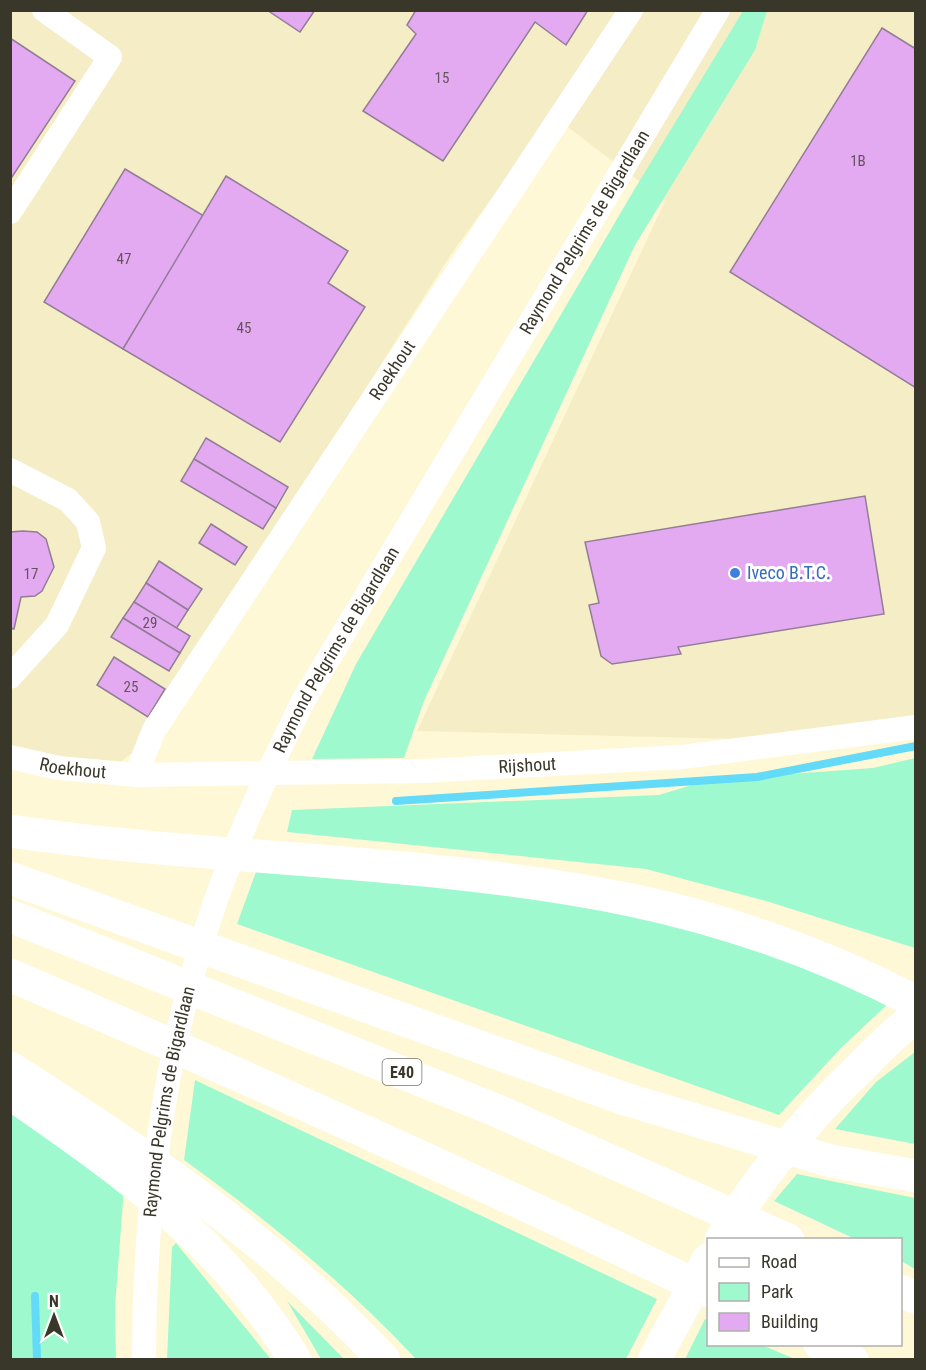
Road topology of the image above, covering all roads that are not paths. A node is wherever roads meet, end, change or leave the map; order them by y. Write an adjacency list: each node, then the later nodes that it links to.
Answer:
1 (44, 10): 4 (street)
2 (631, 10): 9 (street, Roekhout)
3 (718, 10): 24 (street, Raymond Pelgrims de Bigardlaan)
4 (10, 212)
5 (10, 470): 6 (street)
6 (10, 677)
7 (915, 727): 9 (street, Rijshout)
8 (10, 757): 9 (street, Roekhout)
9 (136, 775)
10 (10, 831): 14 (highway)
11 (10, 878): 18 (highway)
12 (10, 916): 20 (highway, E40)
13 (10, 975): 22 (highway)
14 (915, 1002)
15 (915, 1017): 19 (highway)
16 (10, 1068): 26 (highway)
17 (10, 1094): 25 (highway)
18 (915, 1176)
19 (722, 1238)
20 (786, 1238)
21 (707, 1262): 27 (highway)
22 (707, 1291)
23 (824, 1346): 28 (highway)
24 (144, 1359)
25 (295, 1359)
26 (384, 1359)
27 (654, 1359)
28 (852, 1359)

